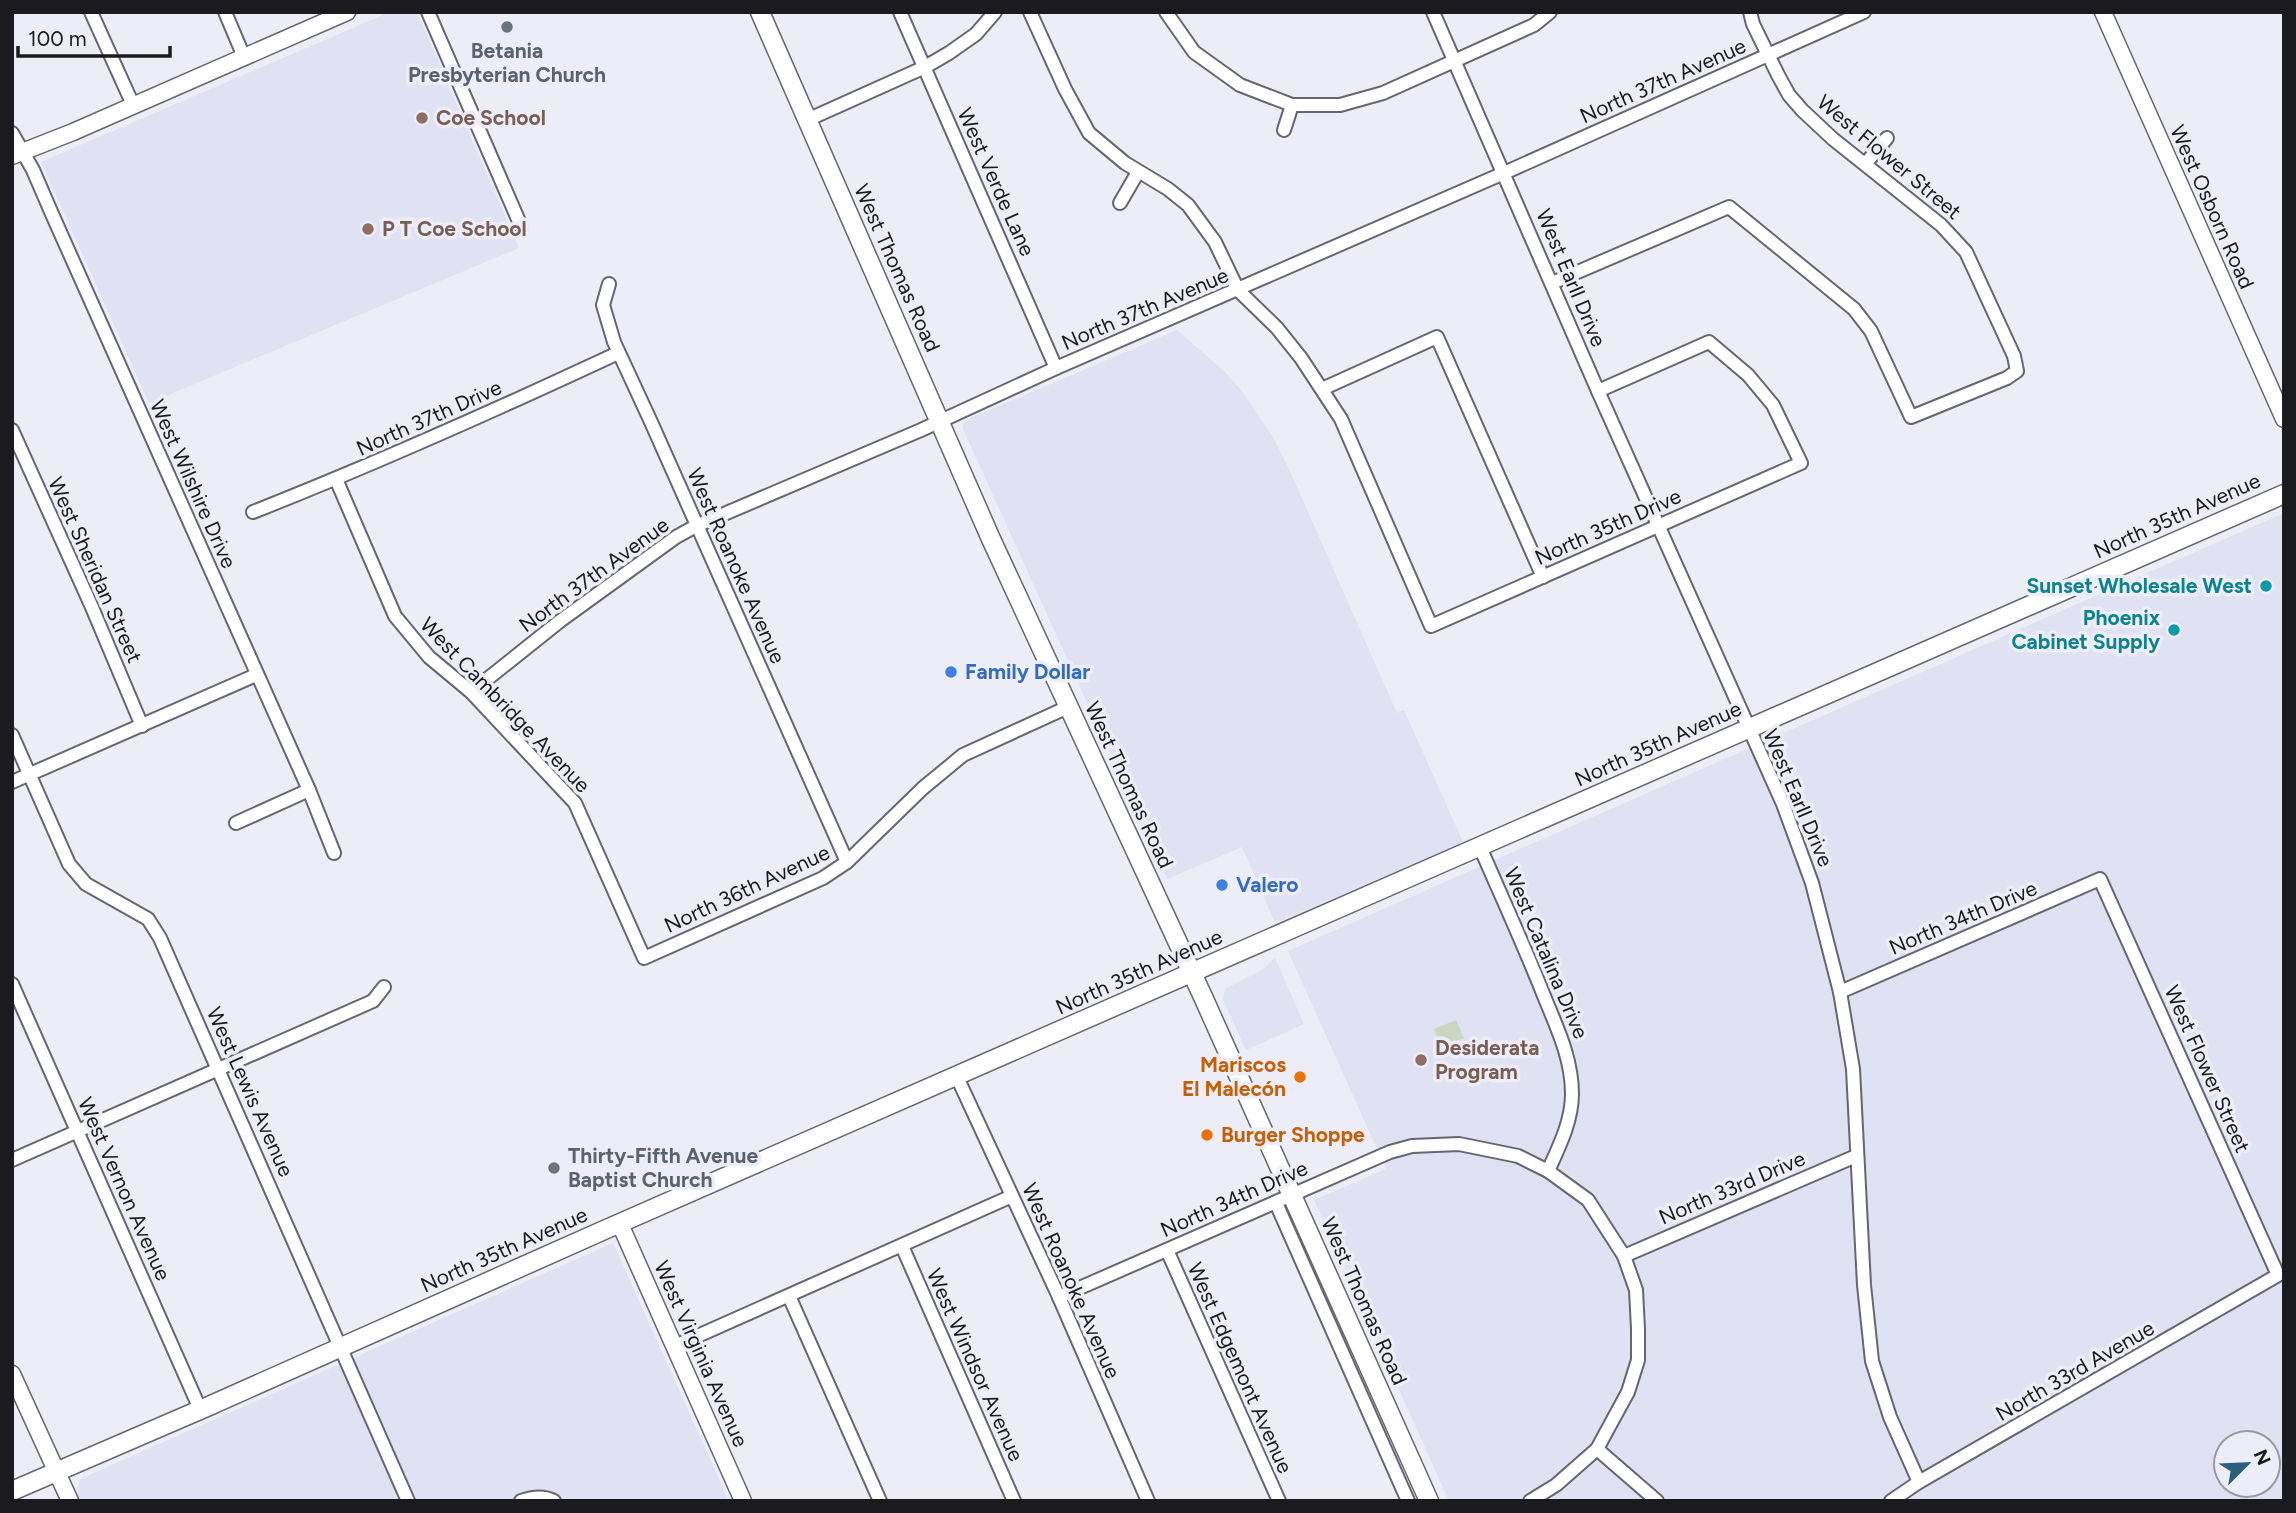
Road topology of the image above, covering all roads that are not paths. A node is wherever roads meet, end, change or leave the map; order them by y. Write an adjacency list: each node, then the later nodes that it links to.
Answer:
1 (91, 12): 19 (street)
2 (225, 12): 16 (street)
3 (346, 12): 16 (street)
4 (428, 12): 30 (street)
5 (760, 12): 21 (main road, West Thomas Road)
6 (900, 12): 18 (street, West Verde Lane)
7 (995, 12): 18 (street)
8 (1030, 12): 27 (street)
9 (1166, 12): 20 (street)
10 (1433, 12): 17 (street, West Earll Drive)
11 (1550, 12): 17 (street)
12 (1751, 12): 15 (street, West Flower Street)
13 (1864, 12): 15 (street, North 37th Avenue)
14 (2103, 12): 38 (street, West Osborn Road)
15 (1769, 55): 26 (street, West Flower Street); 28 (street, North 37th Avenue)
16 (244, 57): 19 (street)
17 (1454, 61): 20 (street); 28 (street, West Earll Drive)
18 (925, 67): 21 (street); 35 (street, West Verde Lane)
19 (133, 105): 25 (street)
20 (1292, 105): 22 (street)
21 (807, 120): 39 (main road, West Thomas Road)
22 (1284, 130)
23 (12, 133): 25 (street, West Wilshire Drive)
24 (1887, 138): 26 (street)
25 (17, 155): 47 (street, West Wilshire Drive)
26 (1866, 163): 31 (street, West Flower Street)
27 (1138, 172): 29 (street); 33 (street)
28 (1504, 173): 31 (street, West Earll Drive); 33 (street, North 37th Avenue)
29 (1120, 203)
30 (521, 226)
31 (1552, 283): 37 (street, West Earll Drive)
32 (609, 284): 34 (street, West Roanoke Avenue)
33 (1238, 290): 35 (street, North 37th Avenue); 36 (street)
34 (618, 353): 41 (street, North 37th Drive); 44 (street, West Roanoke Avenue)
35 (1056, 368): 39 (street, North 37th Avenue)
36 (1322, 389): 46 (street, North 35th Drive); 46 (street)
37 (1598, 391): 45 (street, West Earll Drive); 45 (street, North 35th Drive)
38 (2284, 419)
39 (939, 422): 44 (street, North 37th Avenue); 49 (main road, West Thomas Road)
40 (12, 430): 50 (street, West Sheridan Street)
41 (336, 479): 43 (street, North 37th Drive); 48 (street, West Cambridge Avenue)
42 (2284, 494): 51 (main road, North 35th Avenue)
43 (253, 512)
44 (696, 526): 48 (street, North 37th Avenue); 59 (street, West Roanoke Avenue)
45 (1659, 526): 46 (street, North 35th Drive); 51 (street, West Earll Drive)
46 (1543, 577)
47 (256, 675): 50 (street); 55 (street, West Wilshire Drive)
48 (471, 692): 61 (street, West Cambridge Avenue)
49 (1068, 707): 59 (street, North 36th Avenue); 62 (main road, West Thomas Road)
50 (142, 726): 53 (street)
51 (1748, 730): 57 (main road, North 35th Avenue); 65 (street, West Earll Drive)
52 (12, 735): 53 (street, West Lewis Avenue)
53 (29, 775): 54 (street); 66 (street, West Lewis Avenue)
54 (12, 782)
55 (309, 790): 56 (street); 58 (street, West Wilshire Drive)
56 (236, 823)
57 (1480, 847): 62 (main road, North 35th Avenue); 71 (street, West Catalina Drive)
58 (334, 853)
59 (847, 862): 61 (street, North 36th Avenue)
60 (2100, 879): 65 (street, North 34th Drive); 78 (street, West Flower Street)
61 (644, 958)
62 (1191, 974): 67 (main road, North 35th Avenue); 73 (main road, West Thomas Road)
63 (12, 984): 68 (street, West Vernon Avenue)
64 (384, 987): 66 (street)
65 (1840, 992): 69 (street, West Earll Drive)
66 (219, 1069): 68 (street); 82 (street, West Lewis Avenue)
67 (957, 1077): 72 (street, West Roanoke Avenue); 74 (main road, North 35th Avenue)
68 (76, 1131): 70 (street); 84 (street, West Vernon Avenue)
69 (1856, 1156): 77 (street, North 33rd Drive); 87 (street, West Earll Drive)
70 (12, 1160)
71 (1548, 1171): 73 (street, North 34th Drive); 77 (street)
72 (1012, 1196): 75 (street); 80 (street, West Roanoke Avenue)
73 (1284, 1199): 76 (street, North 34th Drive); 90 (main road, West Thomas Road); 99 (street, West Thomas Road)
74 (620, 1224): 81 (street, West Virginia Avenue); 82 (main road, North 35th Avenue)
75 (902, 1246): 79 (street); 96 (street, West Windsor Avenue)
76 (1167, 1250): 80 (street, North 34th Drive); 98 (street, West Edgemont Avenue)
77 (1624, 1256): 85 (street)
78 (2278, 1275): 87 (street, North 33rd Avenue)
79 (789, 1296): 81 (street); 95 (street)
80 (1059, 1297): 97 (street, West Roanoke Avenue)
81 (675, 1346): 94 (street, West Virginia Avenue)
82 (341, 1348): 84 (main road, North 35th Avenue); 92 (street, West Lewis Avenue)
83 (12, 1374): 86 (street)
84 (200, 1409): 86 (main road, North 35th Avenue)
85 (1597, 1450): 100 (street); 101 (street)
86 (56, 1471): 88 (main road, North 35th Avenue); 91 (street)
87 (1919, 1482): 102 (street, North 33rd Avenue)
88 (12, 1490)
89 (552, 1499): 93 (street)
90 (1426, 1500)
91 (70, 1501)
92 (408, 1501)
93 (521, 1501)
94 (743, 1501)
95 (880, 1501)
96 (1014, 1501)
97 (1148, 1501)
98 (1279, 1501)
99 (1408, 1501)
100 (1530, 1501)
101 (1657, 1501)
102 (1891, 1501)

